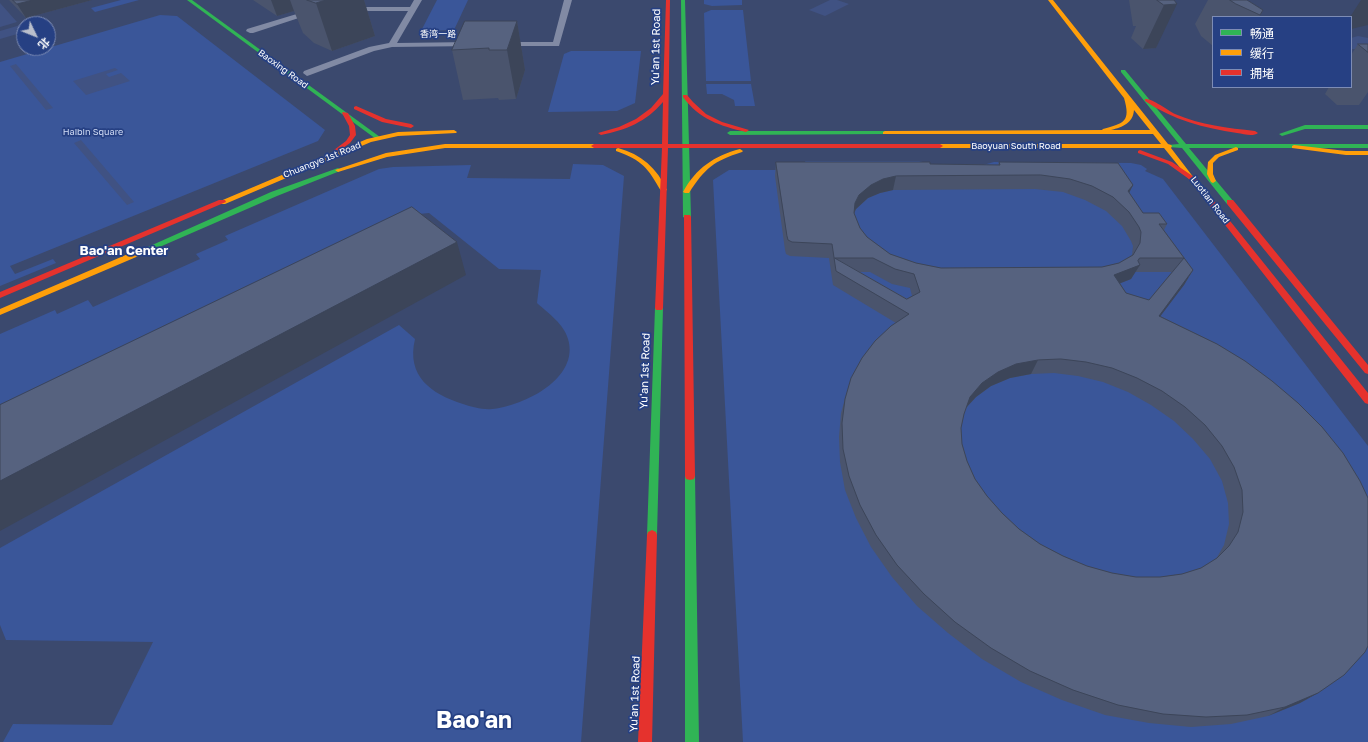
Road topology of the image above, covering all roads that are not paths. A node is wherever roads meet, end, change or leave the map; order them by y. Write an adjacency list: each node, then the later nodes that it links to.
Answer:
1 (189, 0): 21 (main road, Baoxing Road)
2 (418, 0): 7 (street)
3 (568, 0): 12 (street)
4 (668, 0): 17 (main road, Yu'an 1st Road)
5 (684, 0): 18 (main road, Yu'an 1st Road)
6 (1050, 0): 19 (main road, Luotian Road)
7 (413, 9): 8 (street); 13 (street)
8 (342, 10)
9 (320, 11): 10 (street)
10 (249, 31)
11 (479, 44): 13 (street, 香湾一路)
12 (494, 44)
13 (392, 45): 15 (street, 香湾一路)
14 (1116, 63): 20 (main road, Luotian Road)
15 (303, 70): 16 (main road, Baoxing Road)
16 (319, 82)
17 (667, 93): 25 (main road); 31 (main road, Yu'an 1st Road)
18 (685, 96): 27 (main road); 31 (main road, Yu'an 1st Road)
19 (1127, 96): 23 (main road); 24 (main road, Luotian Road)
20 (1147, 100): 28 (main road, Luotian Road); 28 (main road, Baoyuan South Road)
21 (345, 114): 32 (main road, Baoxing Road); 46 (main road)
22 (1368, 127): 29 (main road)
23 (1086, 132): 24 (main road, Baoyuan South Road); 27 (main road, Baoyuan South Road)
24 (1157, 132): 28 (main road, Baoyuan South Road); 36 (main road, Luotian Road)
25 (636, 133)
26 (719, 133): 27 (main road, Baoyuan South Road)
27 (764, 133)
28 (1174, 133): 37 (main road, Luotian Road)
29 (1368, 133)
30 (655, 134): 31 (main road)
31 (679, 134): 42 (main road, Yu'an 1st Road); 43 (main road, Yu'an 1st Road)
32 (378, 138): 33 (main road, Baoxing Road); 46 (main road, Chuangye 1st Road)
33 (389, 138): 33 (main road); 34 (main road); 49 (main road)
34 (445, 146): 41 (main road, Chuangye 1st Road); 49 (main road, Chuangye 1st Road)
35 (1107, 146): 36 (main road, Baoyuan South Road); 44 (main road, Baoyuan South Road); 47 (main road)
36 (1168, 146): 37 (main road, Baoyuan South Road); 47 (main road, Luotian Road)
37 (1185, 146): 38 (main road, Baoyuan South Road); 48 (main road, Luotian Road)
38 (1257, 146): 39 (main road, Baoyuan South Road); 48 (main road)
39 (1288, 146): 40 (main road, Baoyuan South Road); 45 (main road)
40 (1368, 146)
41 (602, 147): 42 (main road, Chuangye 1st Road); 50 (main road)
42 (665, 147): 43 (main road, Baoyuan South Road); 50 (main road, Yu'an 1st Road)
43 (686, 147): 44 (main road, Baoyuan South Road); 51 (main road, Yu'an 1st Road)
44 (766, 147): 51 (main road)
45 (1368, 153)
46 (317, 161): 52 (main road, Chuangye 1st Road)
47 (1194, 180): 55 (main road, Luotian Road)
48 (1213, 181): 54 (main road, Luotian Road)
49 (287, 189): 53 (main road, Chuangye 1st Road)
50 (663, 190): 56 (main road, Yu'an 1st Road)
51 (687, 192): 57 (main road, Yu'an 1st Road)
52 (0, 294)
53 (0, 312)
54 (1368, 371)
55 (1368, 400)
56 (645, 742)
57 (692, 742)

